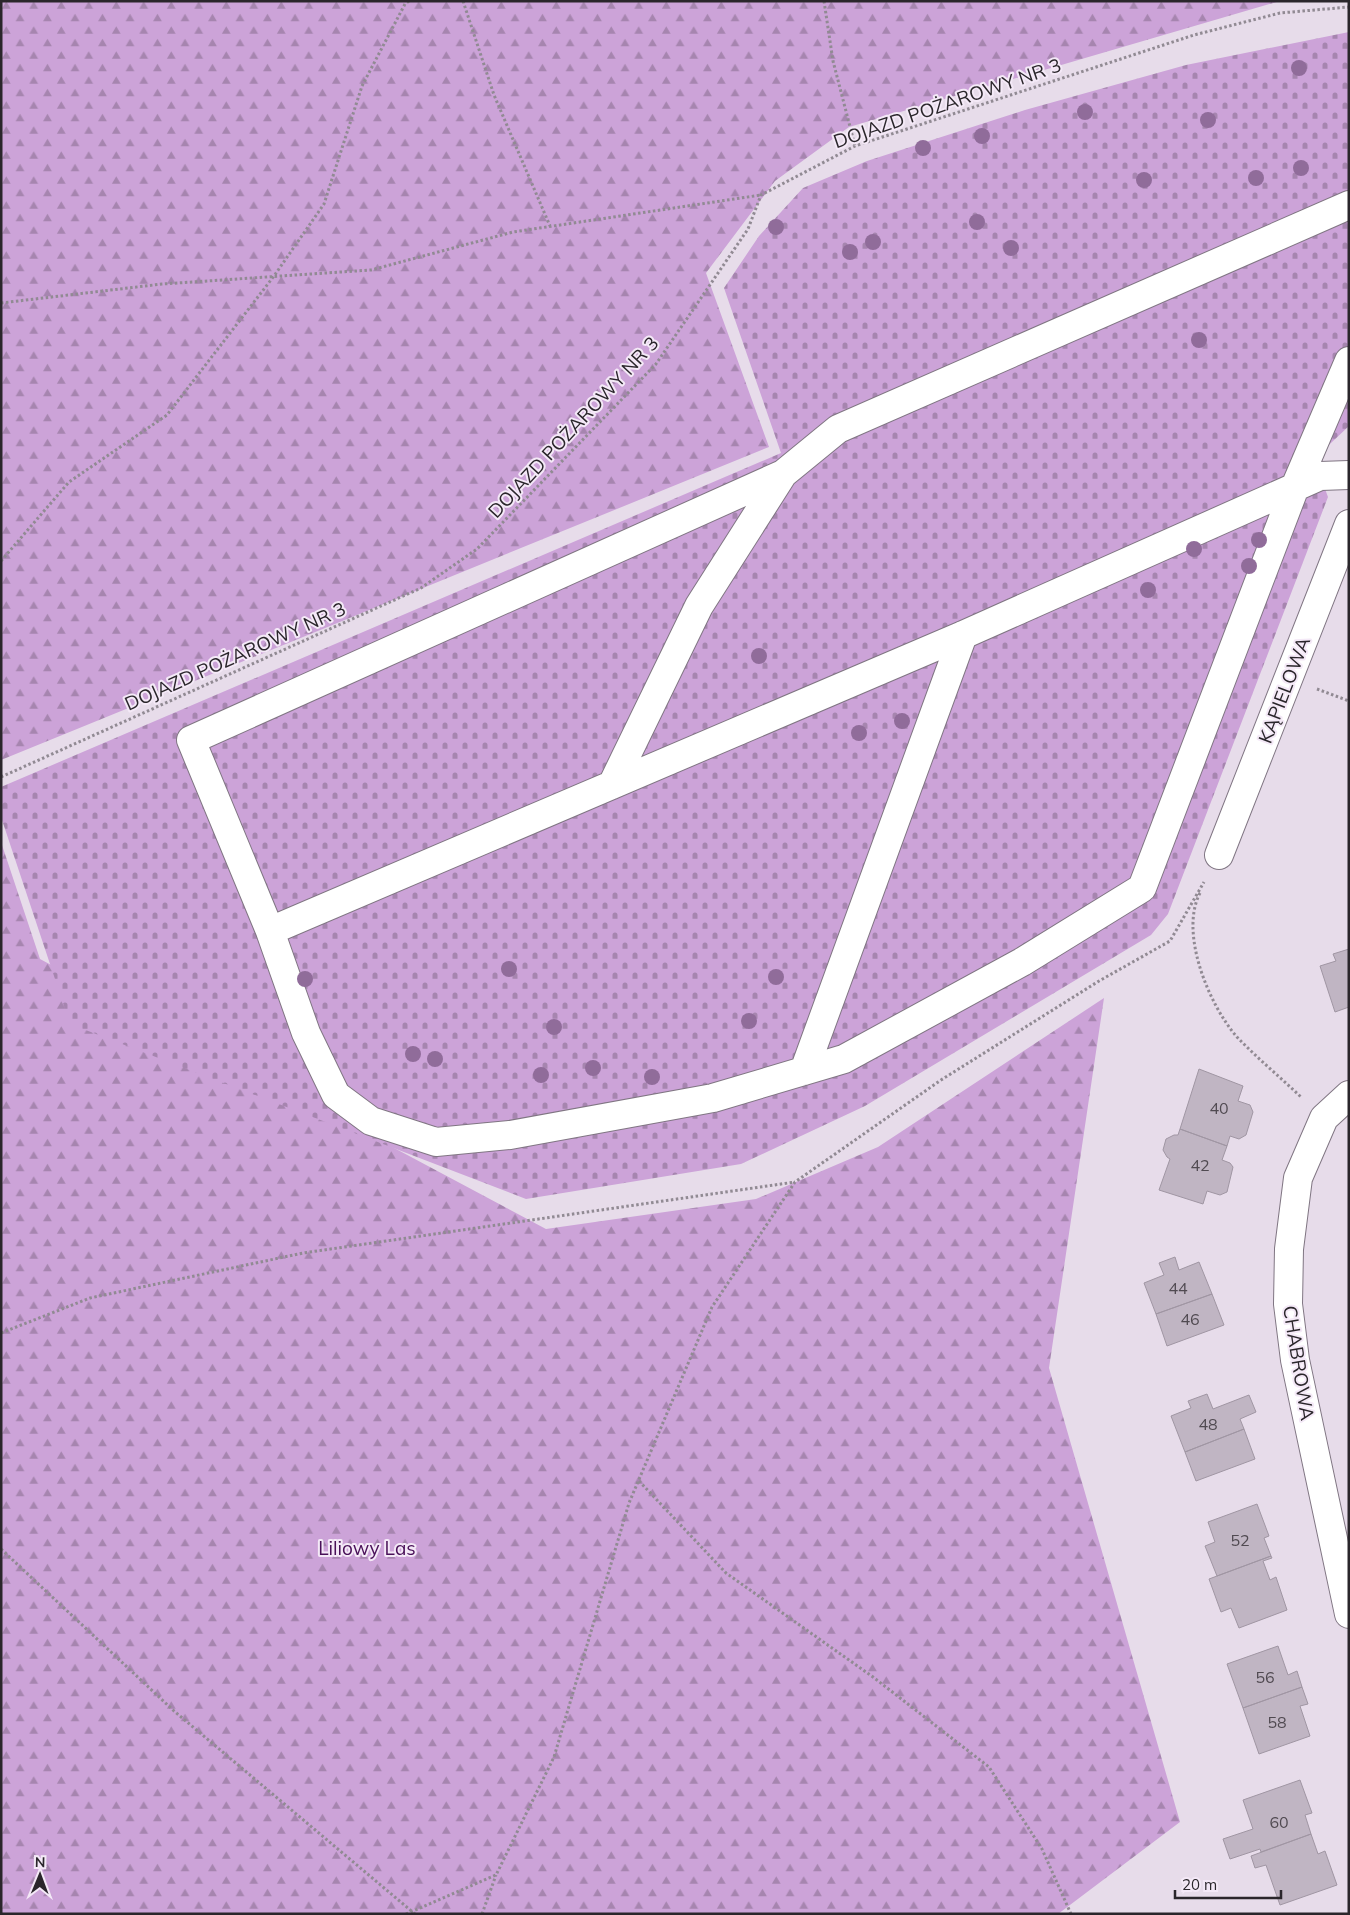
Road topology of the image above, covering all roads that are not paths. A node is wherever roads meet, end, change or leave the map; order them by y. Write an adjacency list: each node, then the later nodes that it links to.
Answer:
1 (1349, 205): 3 (street)
2 (1349, 361): 5 (street)
3 (783, 474): 8 (street); 10 (street)
4 (1349, 475): 5 (street)
5 (1295, 487): 7 (street); 11 (street)
6 (1349, 524): 9 (street, KĄPIELOWA)
7 (962, 635): 8 (street); 11 (street)
8 (612, 785): 10 (street)
9 (1219, 856)
10 (270, 931): 11 (street)
11 (804, 1071)
12 (1349, 1095): 13 (street, CHABROWA)
13 (1339, 1518): 14 (street, CHABROWA)
14 (1349, 1614)

